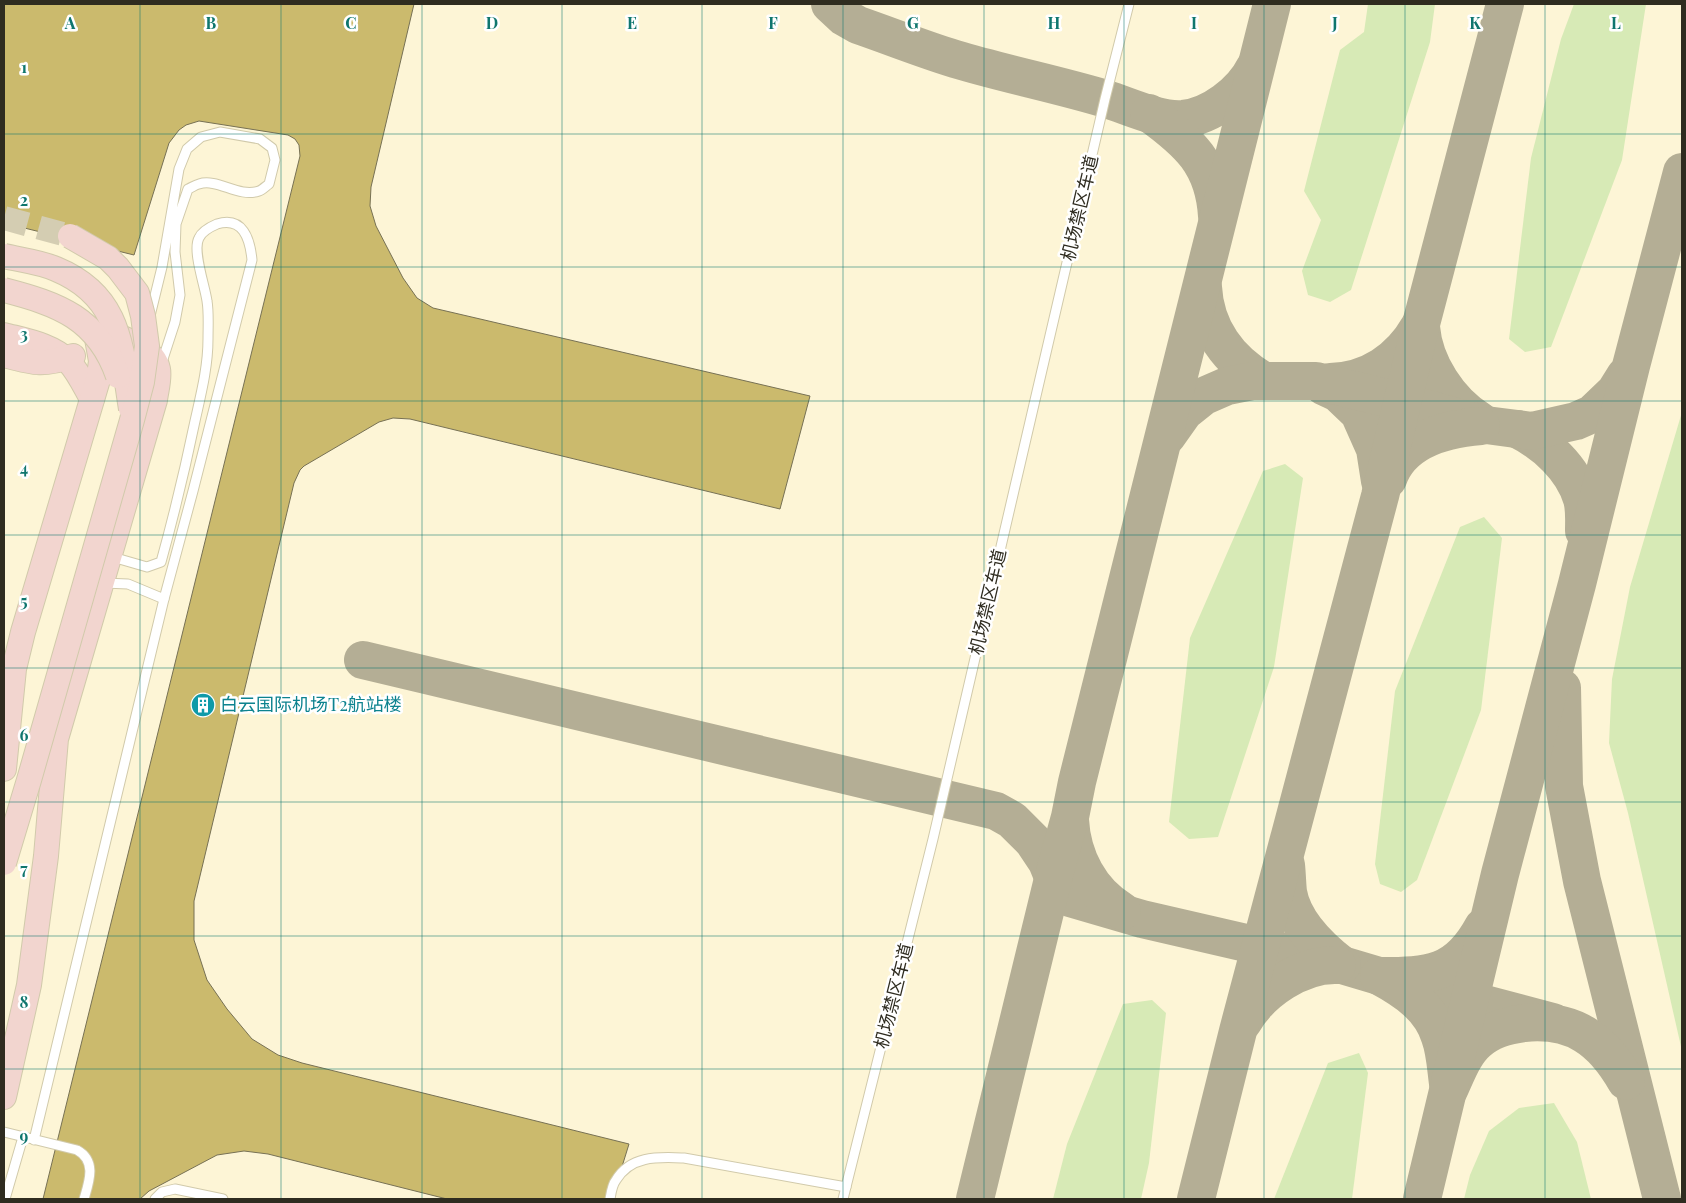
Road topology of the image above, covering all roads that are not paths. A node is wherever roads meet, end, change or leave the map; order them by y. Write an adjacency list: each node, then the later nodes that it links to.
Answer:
1 (1129, 4): 23 (lane, 机场禁区车道)
2 (70, 236): 13 (street, bridge)
3 (4, 256): 13 (street, bridge)
4 (4, 290): 13 (street, bridge)
5 (4, 297): 6 (street)
6 (94, 326): 8 (street); 10 (street); 12 (street)
7 (4, 335): 10 (street)
8 (143, 349): 11 (street); 11 (lane)
9 (4, 355): 10 (street)
10 (64, 358): 12 (street)
11 (159, 370): 14 (street)
12 (92, 399): 17 (street)
13 (132, 420): 18 (street, bridge)
14 (109, 556): 15 (street); 16 (lane)
15 (101, 583): 16 (lane); 19 (street)
16 (164, 599): 22 (lane)
17 (4, 769)
18 (4, 863)
19 (4, 1097)
20 (4, 1132): 21 (lane)
21 (23, 1137): 22 (lane); 24 (lane)
22 (34, 1140): 25 (lane)
23 (846, 1187): 28 (lane); 29 (lane, 机场禁区车道)
24 (5, 1199)
25 (84, 1199)
26 (155, 1199): 27 (lane)
27 (223, 1199)
28 (610, 1199)
29 (843, 1199)

